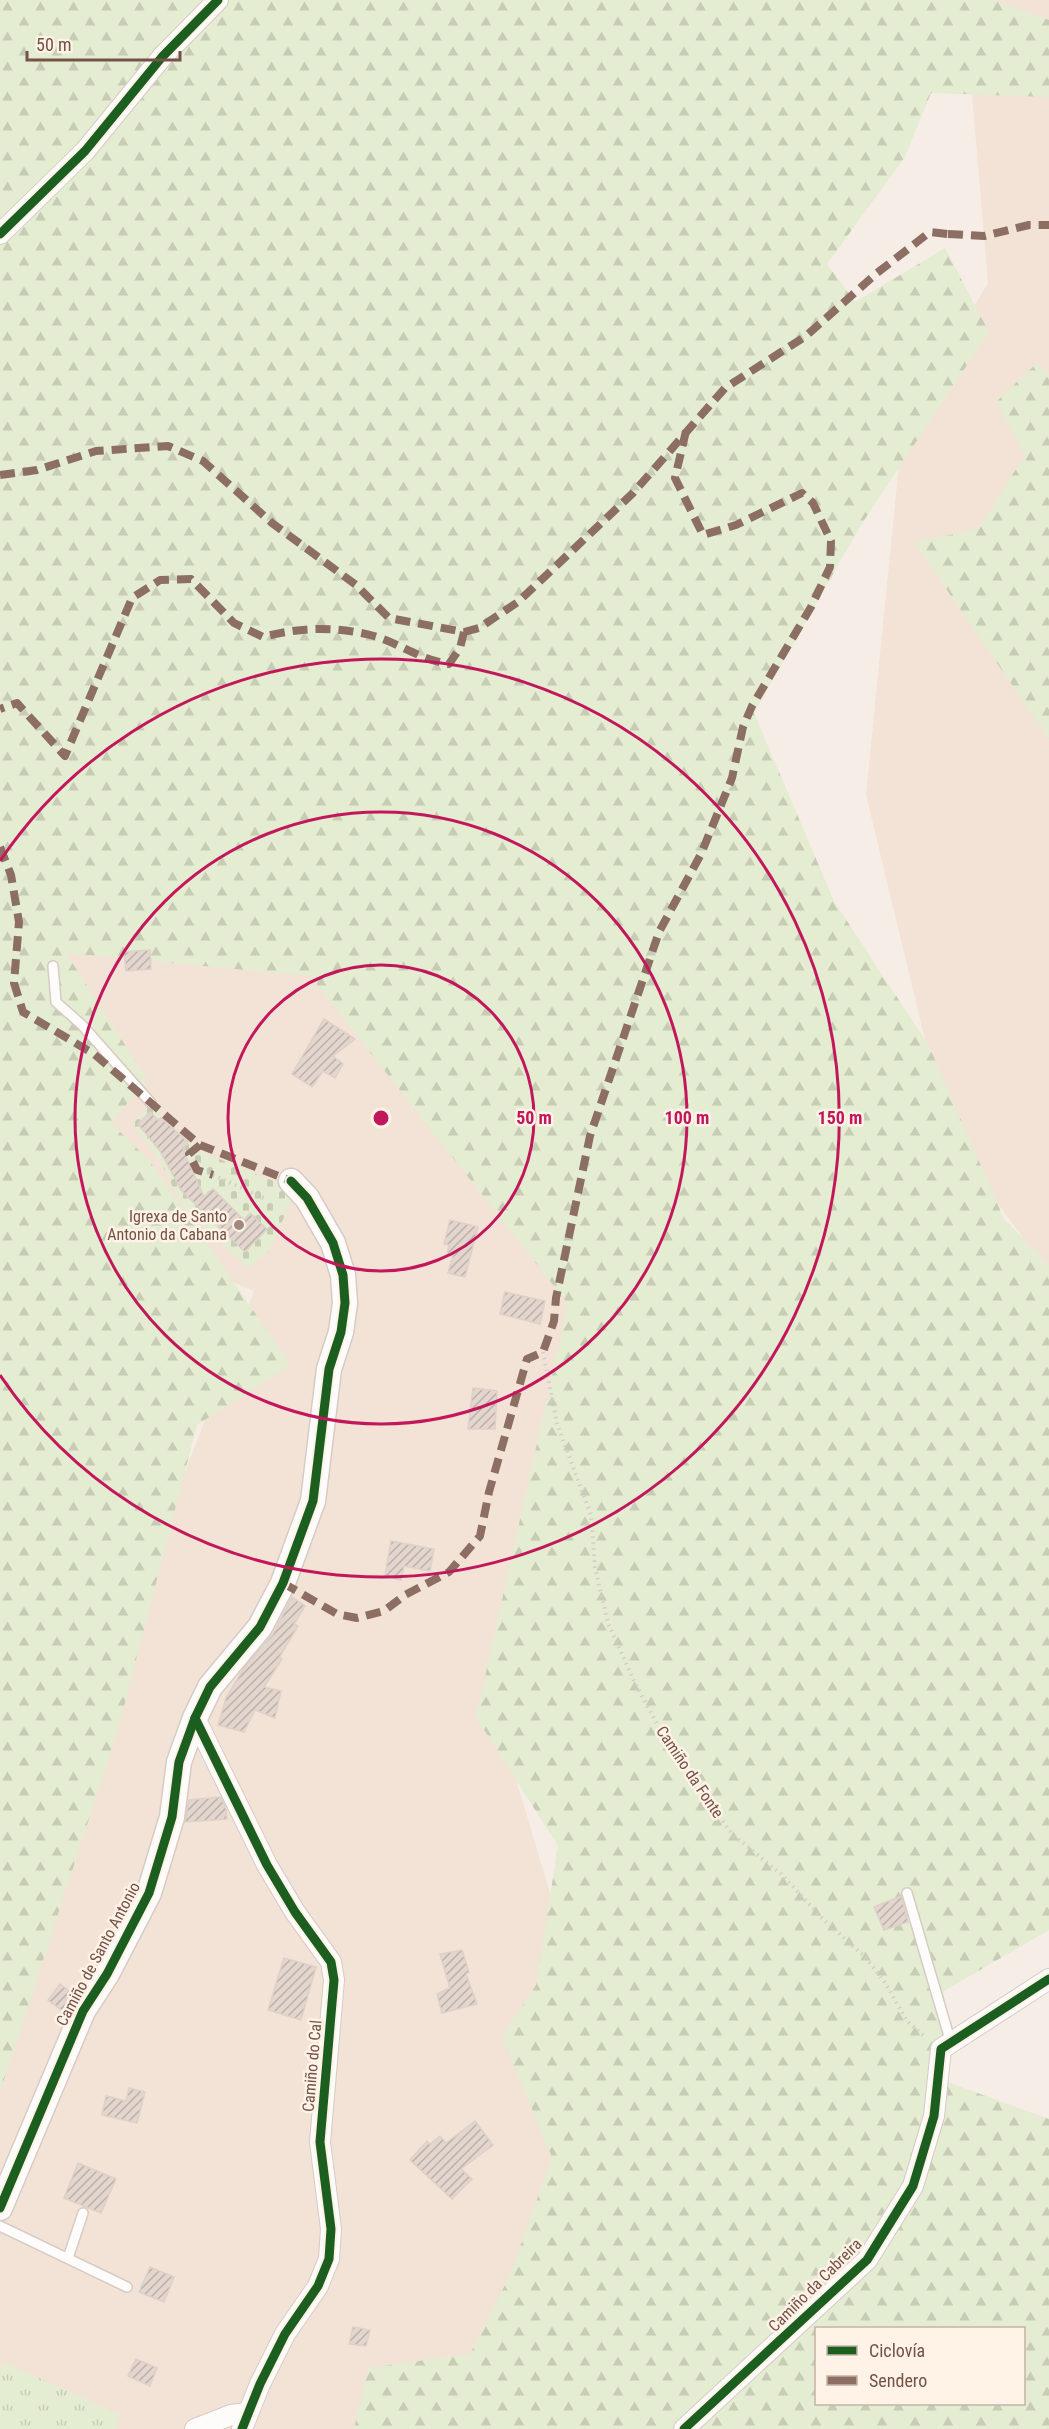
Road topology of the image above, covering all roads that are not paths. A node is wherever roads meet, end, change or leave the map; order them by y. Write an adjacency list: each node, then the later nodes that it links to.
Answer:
1 (218, 0): 2 (street)
2 (0, 234)
3 (53, 966): 4 (lane)
4 (151, 1103)
5 (291, 1181): 6 (street, Camiño de Santo Antonio)
6 (195, 1718): 10 (street, Camiño de Santo Antonio); 15 (street, Camiño do Cal)
7 (907, 1893): 9 (lane)
8 (1049, 1979): 9 (street)
9 (946, 2046): 17 (street, Camiño da Cabreira)
10 (0, 2208)
11 (83, 2214): 13 (lane)
12 (0, 2226): 13 (lane)
13 (68, 2258): 14 (lane)
14 (127, 2287)
15 (244, 2421): 16 (street)
16 (195, 2429)
17 (684, 2429)

